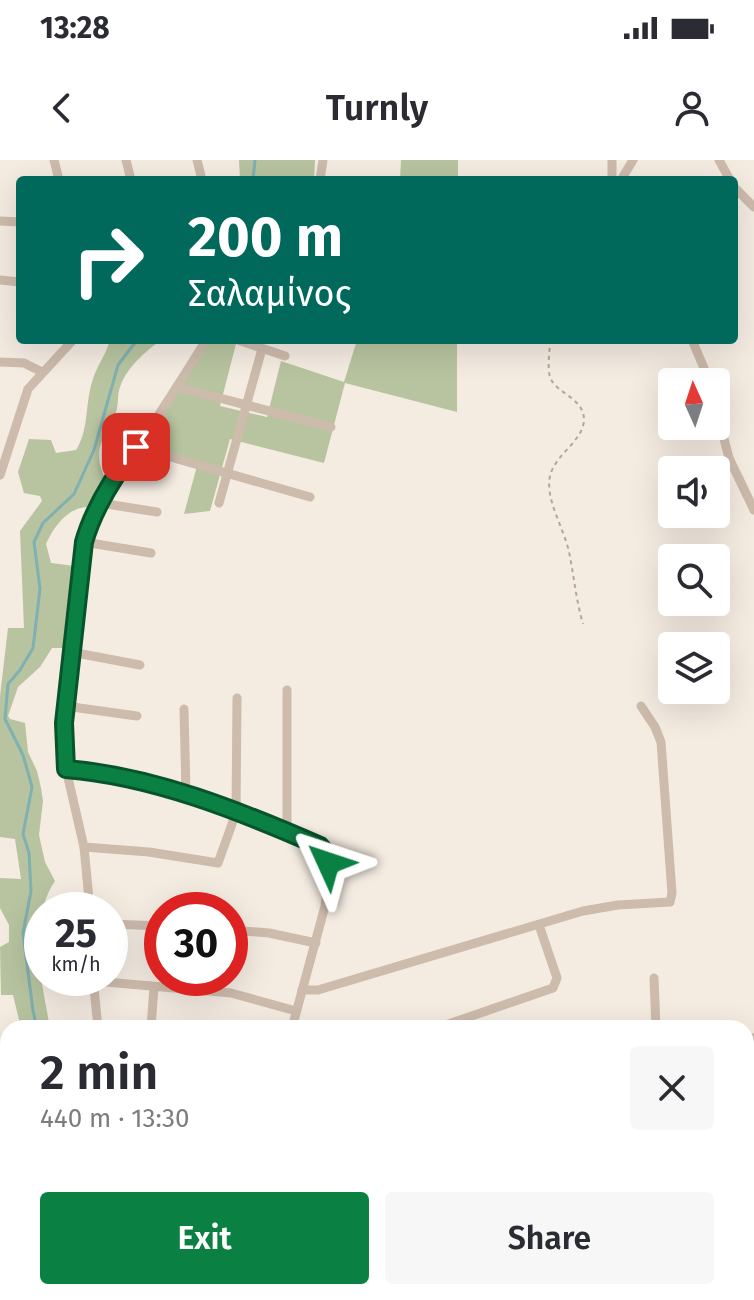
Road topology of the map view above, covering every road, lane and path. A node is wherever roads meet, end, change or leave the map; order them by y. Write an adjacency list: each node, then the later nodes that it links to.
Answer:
1 (738, 191): 2 (street)
2 (754, 207)
3 (69, 344): 12 (street)
4 (204, 344): 13 (street)
5 (249, 344): 8 (street)
6 (550, 344): 30 (path)
7 (694, 344): 11 (street)
8 (262, 349): 9 (street); 14 (street)
9 (285, 356)
10 (0, 362): 12 (street)
11 (704, 368)
12 (42, 372): 17 (street)
13 (177, 387): 14 (street); 18 (street)
14 (247, 406): 15 (street); 21 (street)
15 (331, 427)
16 (724, 440): 26 (street)
17 (5, 444): 22 (street)
18 (136, 447): 19 (street); 20 (street)
19 (152, 452): 20 (street); 21 (street)
20 (124, 464): 24 (street)
21 (226, 473): 23 (street); 25 (street)
22 (0, 475)
23 (310, 497)
24 (100, 503): 27 (street); 28 (street)
25 (219, 503)
26 (754, 510)
27 (157, 512)
28 (84, 542): 29 (street); 31 (street)
29 (151, 553)
30 (583, 624)
31 (71, 652): 32 (street); 35 (street)
32 (140, 665)
33 (287, 690): 42 (street)
34 (237, 698): 41 (street)
35 (65, 706): 38 (street); 39 (street)
36 (641, 706): 45 (street)
37 (184, 709): 40 (street)
38 (137, 716)
39 (66, 769): 40 (street); 43 (street)
40 (186, 793): 41 (street)
41 (236, 813): 42 (street); 43 (street)
42 (287, 831): 47 (street)
43 (84, 847): 44 (street)
44 (88, 892)
45 (539, 925): 49 (street); 57 (street)
46 (248, 931): 47 (street)
47 (316, 943): 49 (street)
48 (654, 978): 58 (street)
49 (302, 990): 53 (street)
50 (95, 996): 54 (street)
51 (153, 996): 55 (street)
52 (242, 996): 53 (street)
53 (296, 1011): 56 (street)
54 (97, 1020)
55 (152, 1020)
56 (294, 1020)
57 (460, 1020)
58 (656, 1020)

